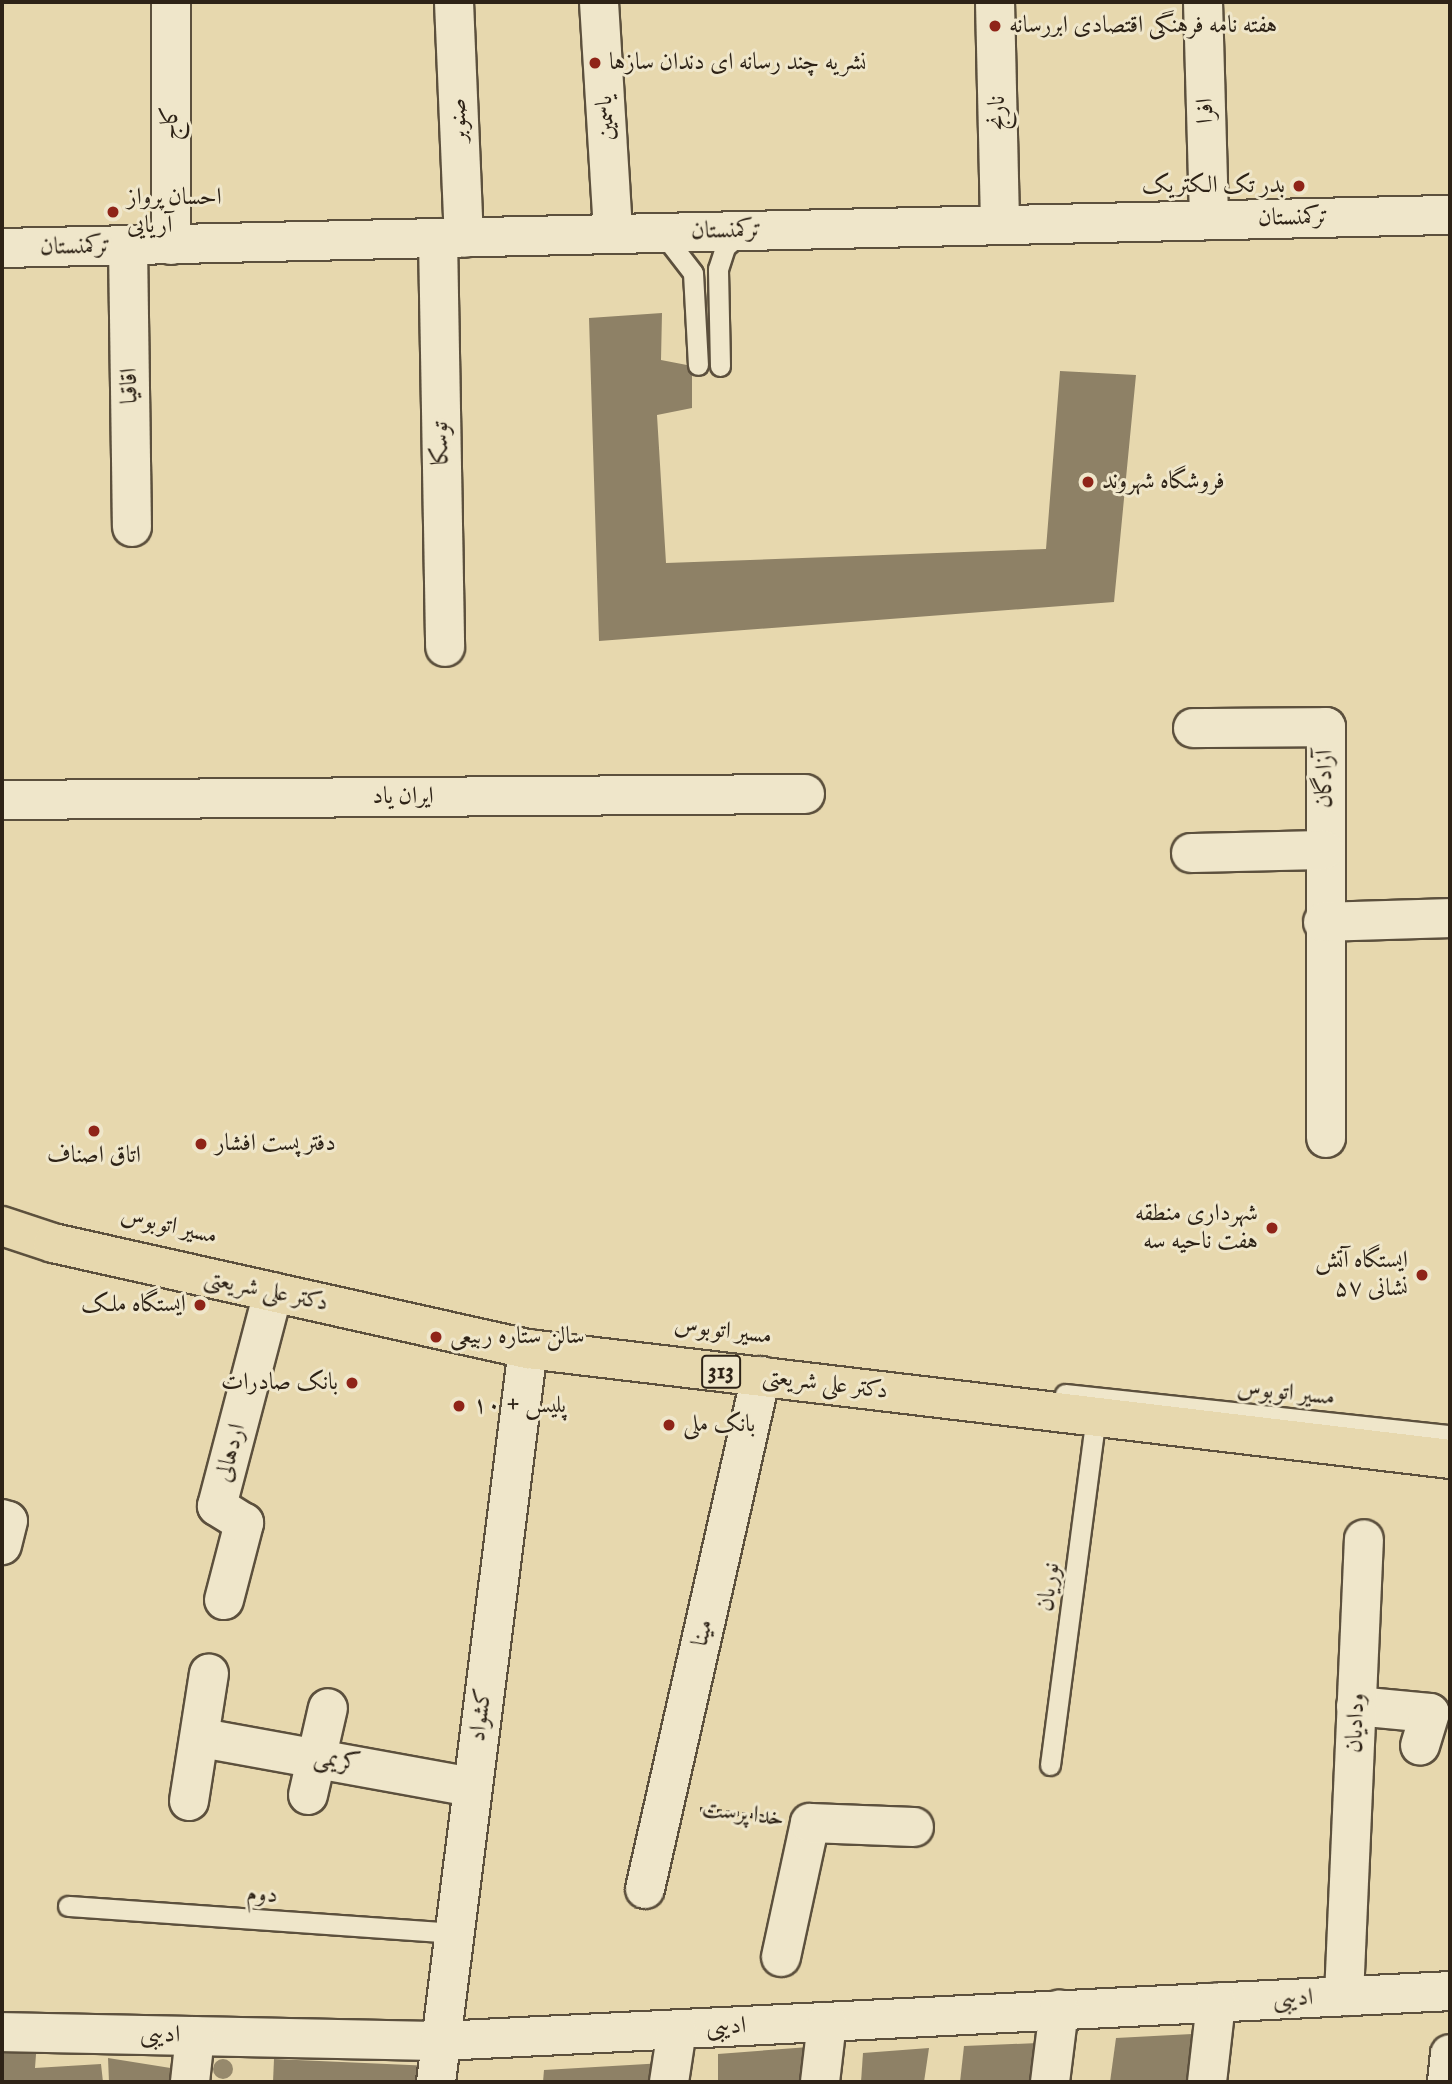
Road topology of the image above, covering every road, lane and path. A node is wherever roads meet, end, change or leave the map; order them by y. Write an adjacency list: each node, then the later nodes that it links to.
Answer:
1 (171, 2): 13 (street, کاج)
2 (454, 2): 12 (street, صنوبر)
3 (599, 2): 11 (street, یاسمین)
4 (995, 2): 8 (street, نارنج)
5 (1203, 2): 7 (street, افرا)
6 (1450, 215): 7 (street, ترکمنستان)
7 (1209, 220): 8 (street, ترکمنستان)
8 (1000, 225): 9 (street, ترکمنستان)
9 (744, 231): 10 (street, ترکمنستان); 17 (lane)
10 (662, 233): 11 (street, ترکمنستان); 16 (lane)
11 (612, 234): 12 (street, ترکمنستان)
12 (451, 238): 13 (street, ترکمنستان); 19 (street, توسکا)
13 (171, 244): 14 (street, ترکمنستان)
14 (128, 245): 15 (street, ترکمنستان); 18 (street, اقاقیا)
15 (2, 248)
16 (698, 365)
17 (720, 366)
18 (132, 527)
19 (445, 647)
20 (1193, 728): 23 (street, آزادگان)
21 (805, 794): 22 (street, ایران یاد)
22 (2, 800)
23 (1324, 850): 24 (street); 26 (street, آزادگان)
24 (1191, 853)
25 (1450, 918): 26 (street)
26 (1323, 922): 27 (street, آزادگان)
27 (1326, 1138)
28 (2, 1207): 34 (lane, مسیر اتوبوس)
29 (2, 1226): 30 (main road, دکتر علی شریعتی / 313)
30 (273, 1292): 31 (main road, دکتر علی شریعتی / 313); 39 (street, اردهالی)
31 (528, 1349): 32 (main road, دکتر علی شریعتی / 313); 47 (street, کشواد)
32 (761, 1376): 33 (main road, دکتر علی شریعتی / 313); 50 (street, مینا)
33 (1096, 1416): 35 (main road, دکتر علی شریعتی / 313); 46 (lane, نوریان)
34 (1450, 1435)
35 (1450, 1459)
36 (2, 1519): 38 (street)
37 (1364, 1539): 41 (street, ودادیان)
38 (2, 1545)
39 (223, 1600)
40 (209, 1674): 43 (street)
41 (1356, 1706): 44 (street); 58 (street, ودادیان)
42 (328, 1708): 45 (street)
43 (202, 1738): 45 (street, کریمی); 49 (street)
44 (1420, 1746)
45 (320, 1758): 47 (street, کریمی); 48 (street)
46 (1050, 1765)
47 (472, 1787): 55 (street, کشواد)
48 (308, 1795)
49 (189, 1801)
50 (665, 1804): 51 (path, خدا پرست); 53 (street, مینا)
51 (810, 1823): 52 (street); 56 (street, خدا پرست)
52 (914, 1826)
53 (645, 1889)
54 (68, 1906): 55 (lane, دوم)
55 (453, 1933): 65 (street, کشواد)
56 (781, 1957)
57 (1450, 1991): 58 (street, ادیبی)
58 (1343, 1996): 59 (street, ادیبی)
59 (1216, 2003): 60 (street, ادیبی); 72 (street)
60 (1059, 2010): 61 (street, ادیبی); 71 (street)
61 (827, 2022): 62 (street, ادیبی); 70 (street)
62 (677, 2030): 65 (street, ادیبی); 69 (street)
63 (2, 2032): 64 (street, ادیبی)
64 (195, 2036): 65 (street, ادیبی); 67 (street)
65 (440, 2041): 68 (street, کشواد)
66 (1450, 2054): 73 (street)
67 (190, 2082)
68 (436, 2082)
69 (669, 2082)
70 (820, 2082)
71 (1050, 2082)
72 (1207, 2082)
73 (1447, 2082)

